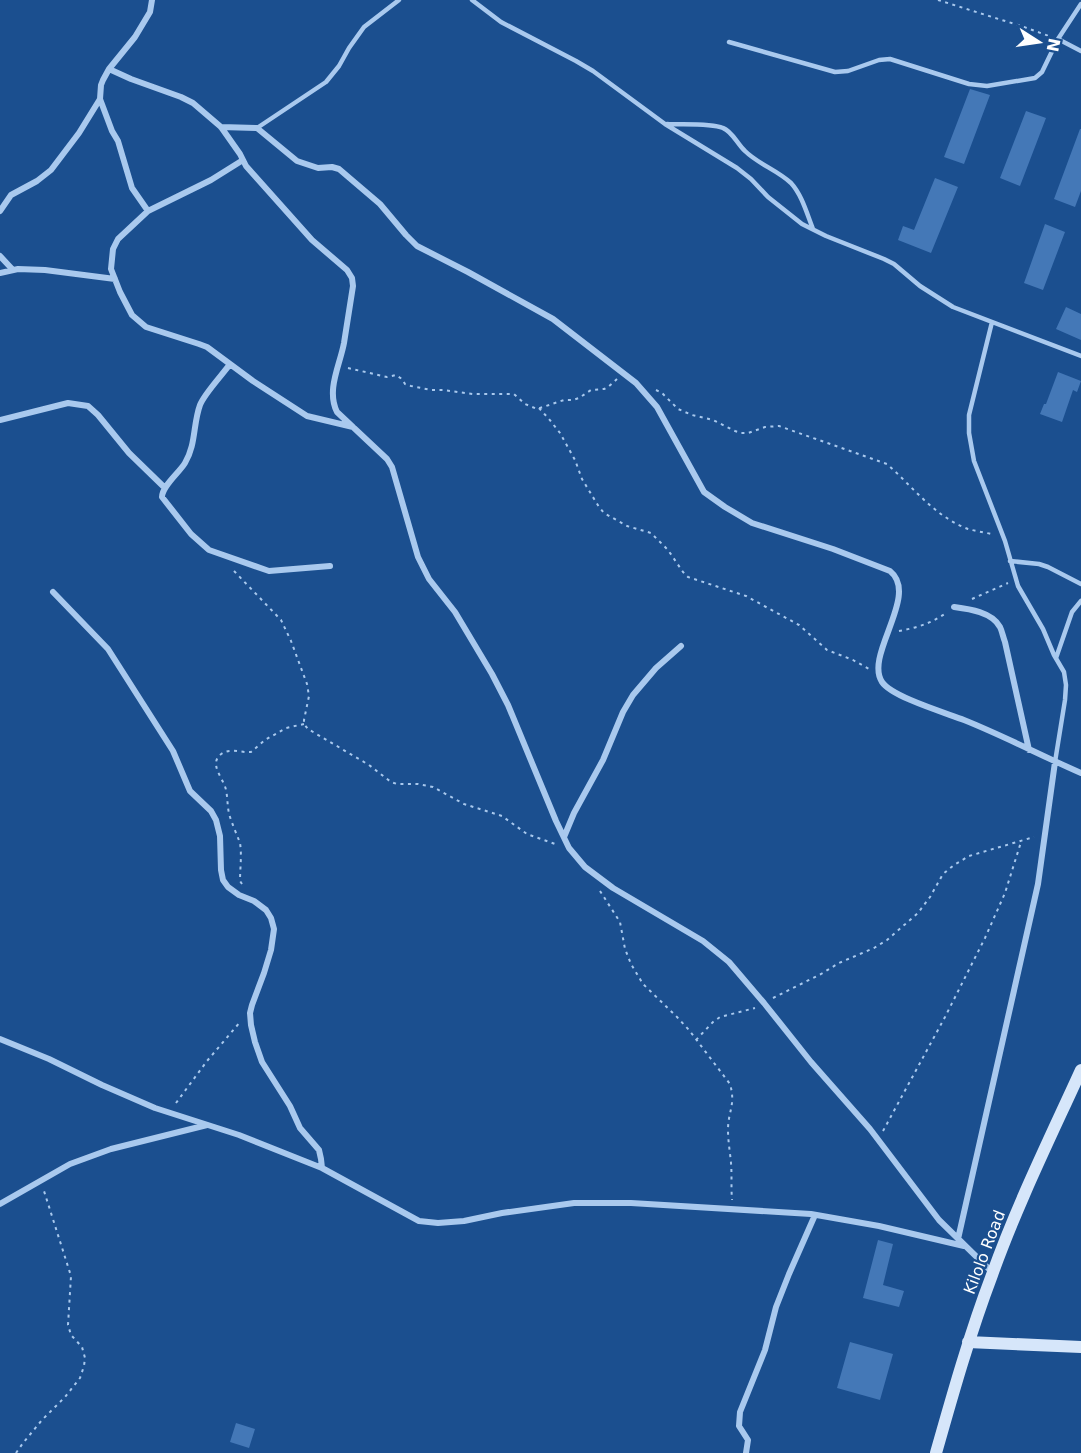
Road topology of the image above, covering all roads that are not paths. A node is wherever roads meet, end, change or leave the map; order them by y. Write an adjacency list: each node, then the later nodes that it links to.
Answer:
1 (152, 0): 8 (street)
2 (399, 0): 12 (lane)
3 (472, 0): 10 (lane)
4 (1081, 4): 5 (lane)
5 (1058, 39): 6 (lane); 7 (lane)
6 (729, 42)
7 (1081, 51)
8 (109, 69): 9 (street); 11 (street)
9 (100, 99): 14 (street); 15 (street)
10 (665, 124): 16 (lane); 16 (lane)
11 (221, 127): 12 (street); 13 (street)
12 (257, 128): 35 (street)
13 (243, 160): 15 (street); 25 (street)
14 (0, 211)
15 (148, 211): 20 (street)
16 (813, 229): 21 (lane)
17 (0, 256): 18 (street)
18 (13, 270): 19 (street); 20 (street)
19 (0, 273)
20 (115, 279): 23 (street)
21 (992, 322): 22 (lane); 27 (lane)
22 (1081, 356)
23 (230, 364): 25 (street); 26 (street)
24 (0, 420): 26 (street)
25 (354, 427): 38 (street)
26 (165, 488): 28 (street)
27 (1010, 561): 29 (lane); 34 (lane)
28 (330, 566)
29 (1081, 584)
30 (52, 592): 42 (street)
31 (1081, 601): 34 (lane)
32 (954, 606): 35 (street)
33 (681, 646): 38 (street)
34 (1056, 658): 36 (lane)
35 (1029, 750): 36 (street)
36 (1055, 762): 37 (street); 45 (street)
37 (1081, 773)
38 (564, 837): 45 (street)
39 (0, 1039): 41 (street)
40 (1081, 1070): 47 (main road, Kilolo Road)
41 (207, 1125): 42 (street); 43 (street)
42 (322, 1168): 44 (street)
43 (0, 1204)
44 (815, 1215): 46 (street); 50 (street)
45 (958, 1239): 46 (street)
46 (965, 1246): 47 (street)
47 (992, 1273): 48 (main road, Kilolo Road)
48 (968, 1342): 49 (main road); 51 (main road, Kilolo Road)
49 (1081, 1347)
50 (746, 1453)
51 (936, 1453)

